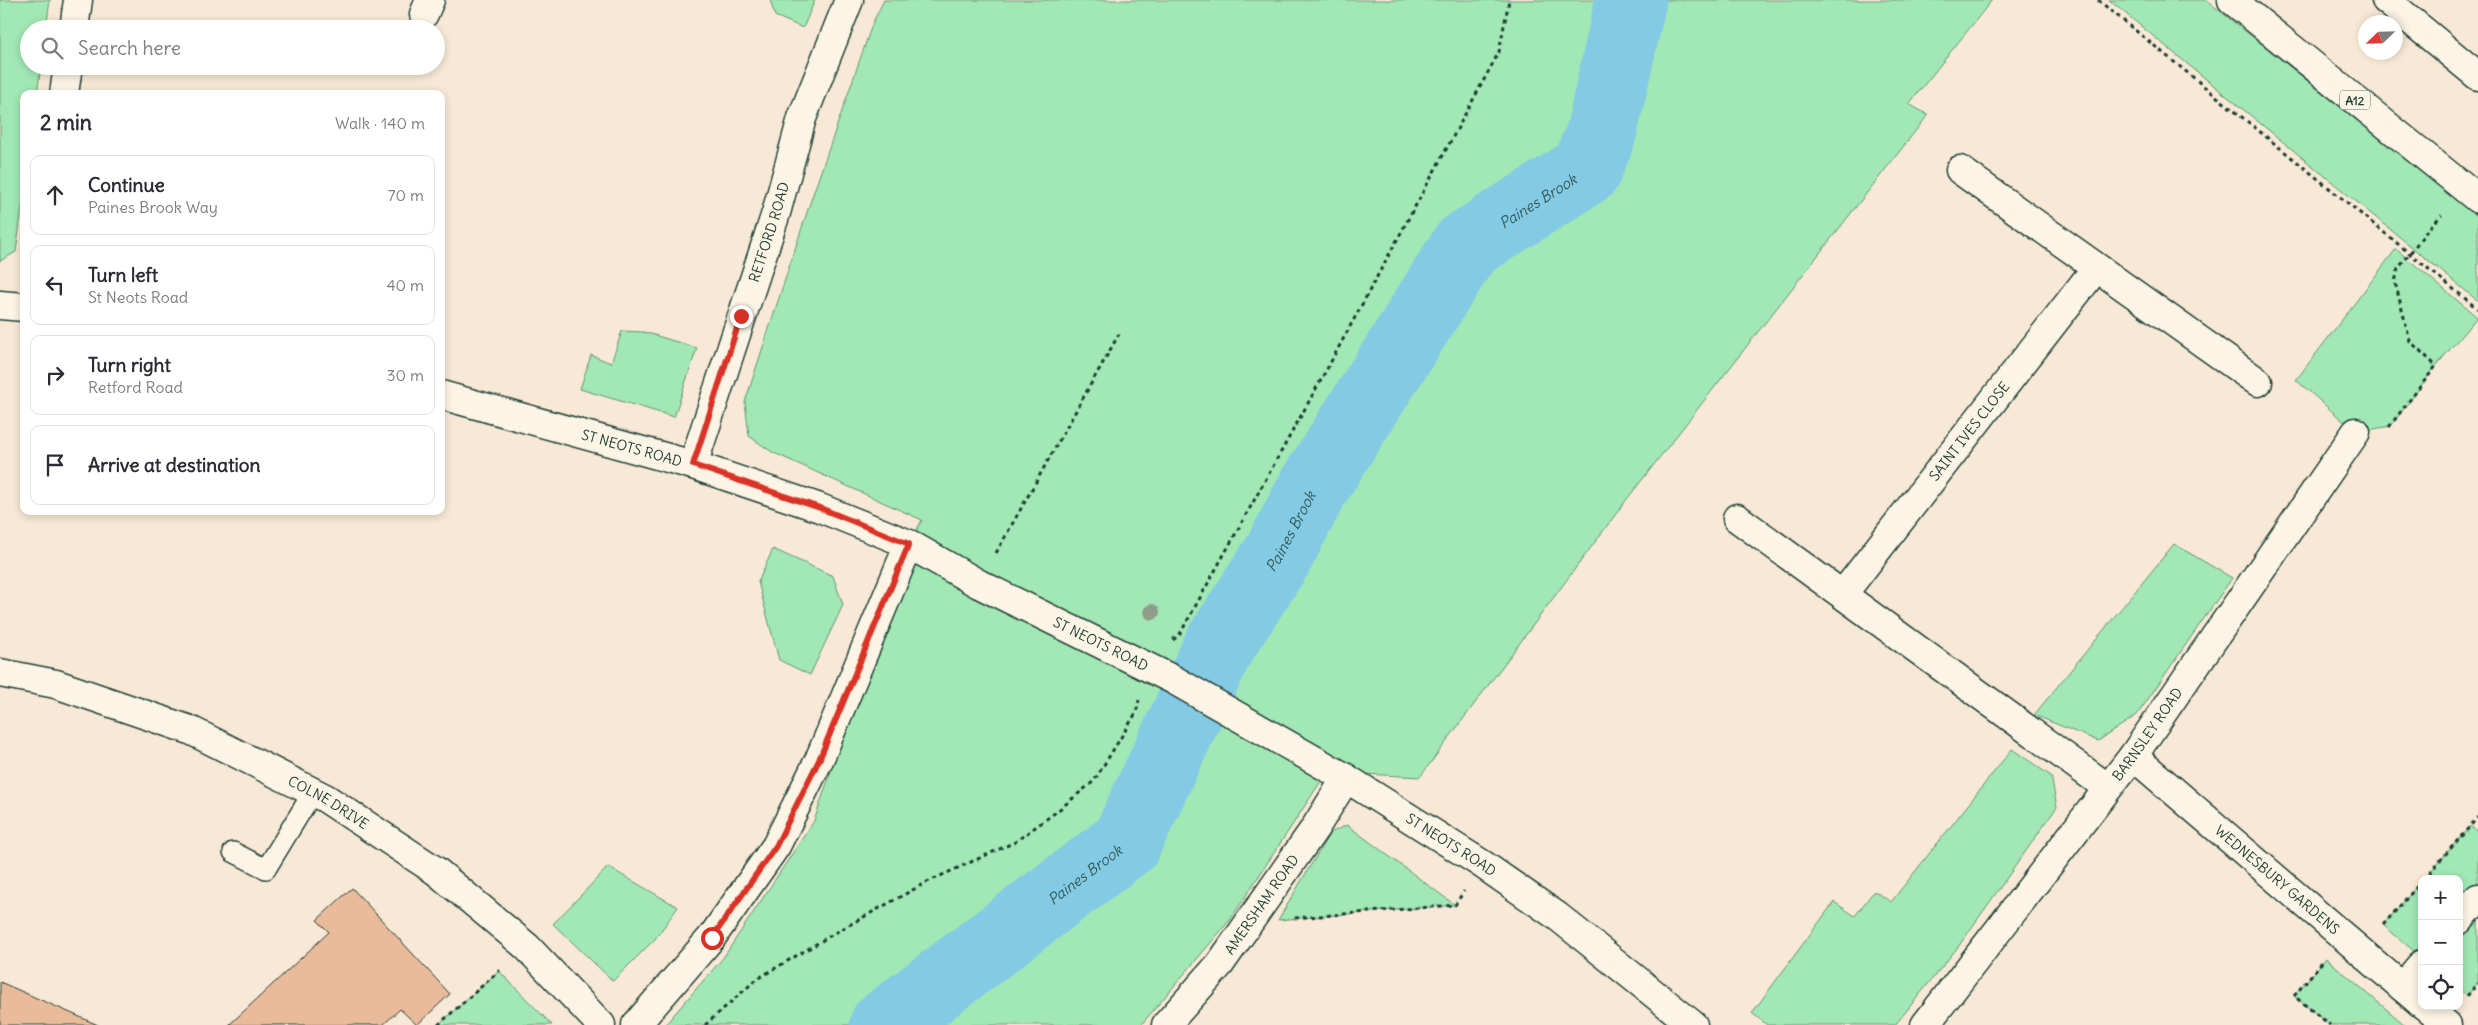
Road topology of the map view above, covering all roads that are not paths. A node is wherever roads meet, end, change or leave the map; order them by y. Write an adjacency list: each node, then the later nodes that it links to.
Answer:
1 (78, 0): 5 (main road)
2 (849, 0): 17 (main road, RETFORD ROAD)
3 (2232, 0): 10 (main road, A12)
4 (2386, 0): 7 (main road)
5 (75, 20)
6 (67, 75): 8 (main road)
7 (2478, 76)
8 (65, 90)
9 (1960, 170): 11 (main road)
10 (2472, 195)
11 (2096, 268): 14 (main road); 20 (main road, SAINT IVES CLOSE)
12 (0, 305): 13 (main road)
13 (20, 307)
14 (2258, 382)
15 (445, 396): 17 (main road, ST NEOTS ROAD)
16 (2356, 432): 22 (main road, BARNSLEY ROAD)
17 (693, 465): 19 (main road, ST NEOTS ROAD)
18 (1737, 518): 20 (main road)
19 (909, 544): 23 (main road, ST NEOTS ROAD); 33 (main road)
20 (1843, 594): 24 (main road)
21 (0, 673): 25 (main road, COLNE DRIVE)
22 (2133, 756): 24 (main road, BARNSLEY ROAD); 30 (main road, WEDNESBURY GARDENS)
23 (1346, 778): 34 (main road, AMERSHAM ROAD); 35 (main road, ST NEOTS ROAD)
24 (2108, 788): 36 (main road, BARNSLEY ROAD)
25 (313, 792): 26 (lane); 32 (main road, COLNE DRIVE)
26 (234, 852)
27 (2478, 898): 28 (main road)
28 (2463, 915)
29 (2422, 965): 30 (main road)
30 (2412, 995)
31 (2430, 1010): 37 (main road)
32 (601, 1025)
33 (636, 1025)
34 (1166, 1025)
35 (1693, 1025)
36 (1925, 1025)
37 (2447, 1025)

